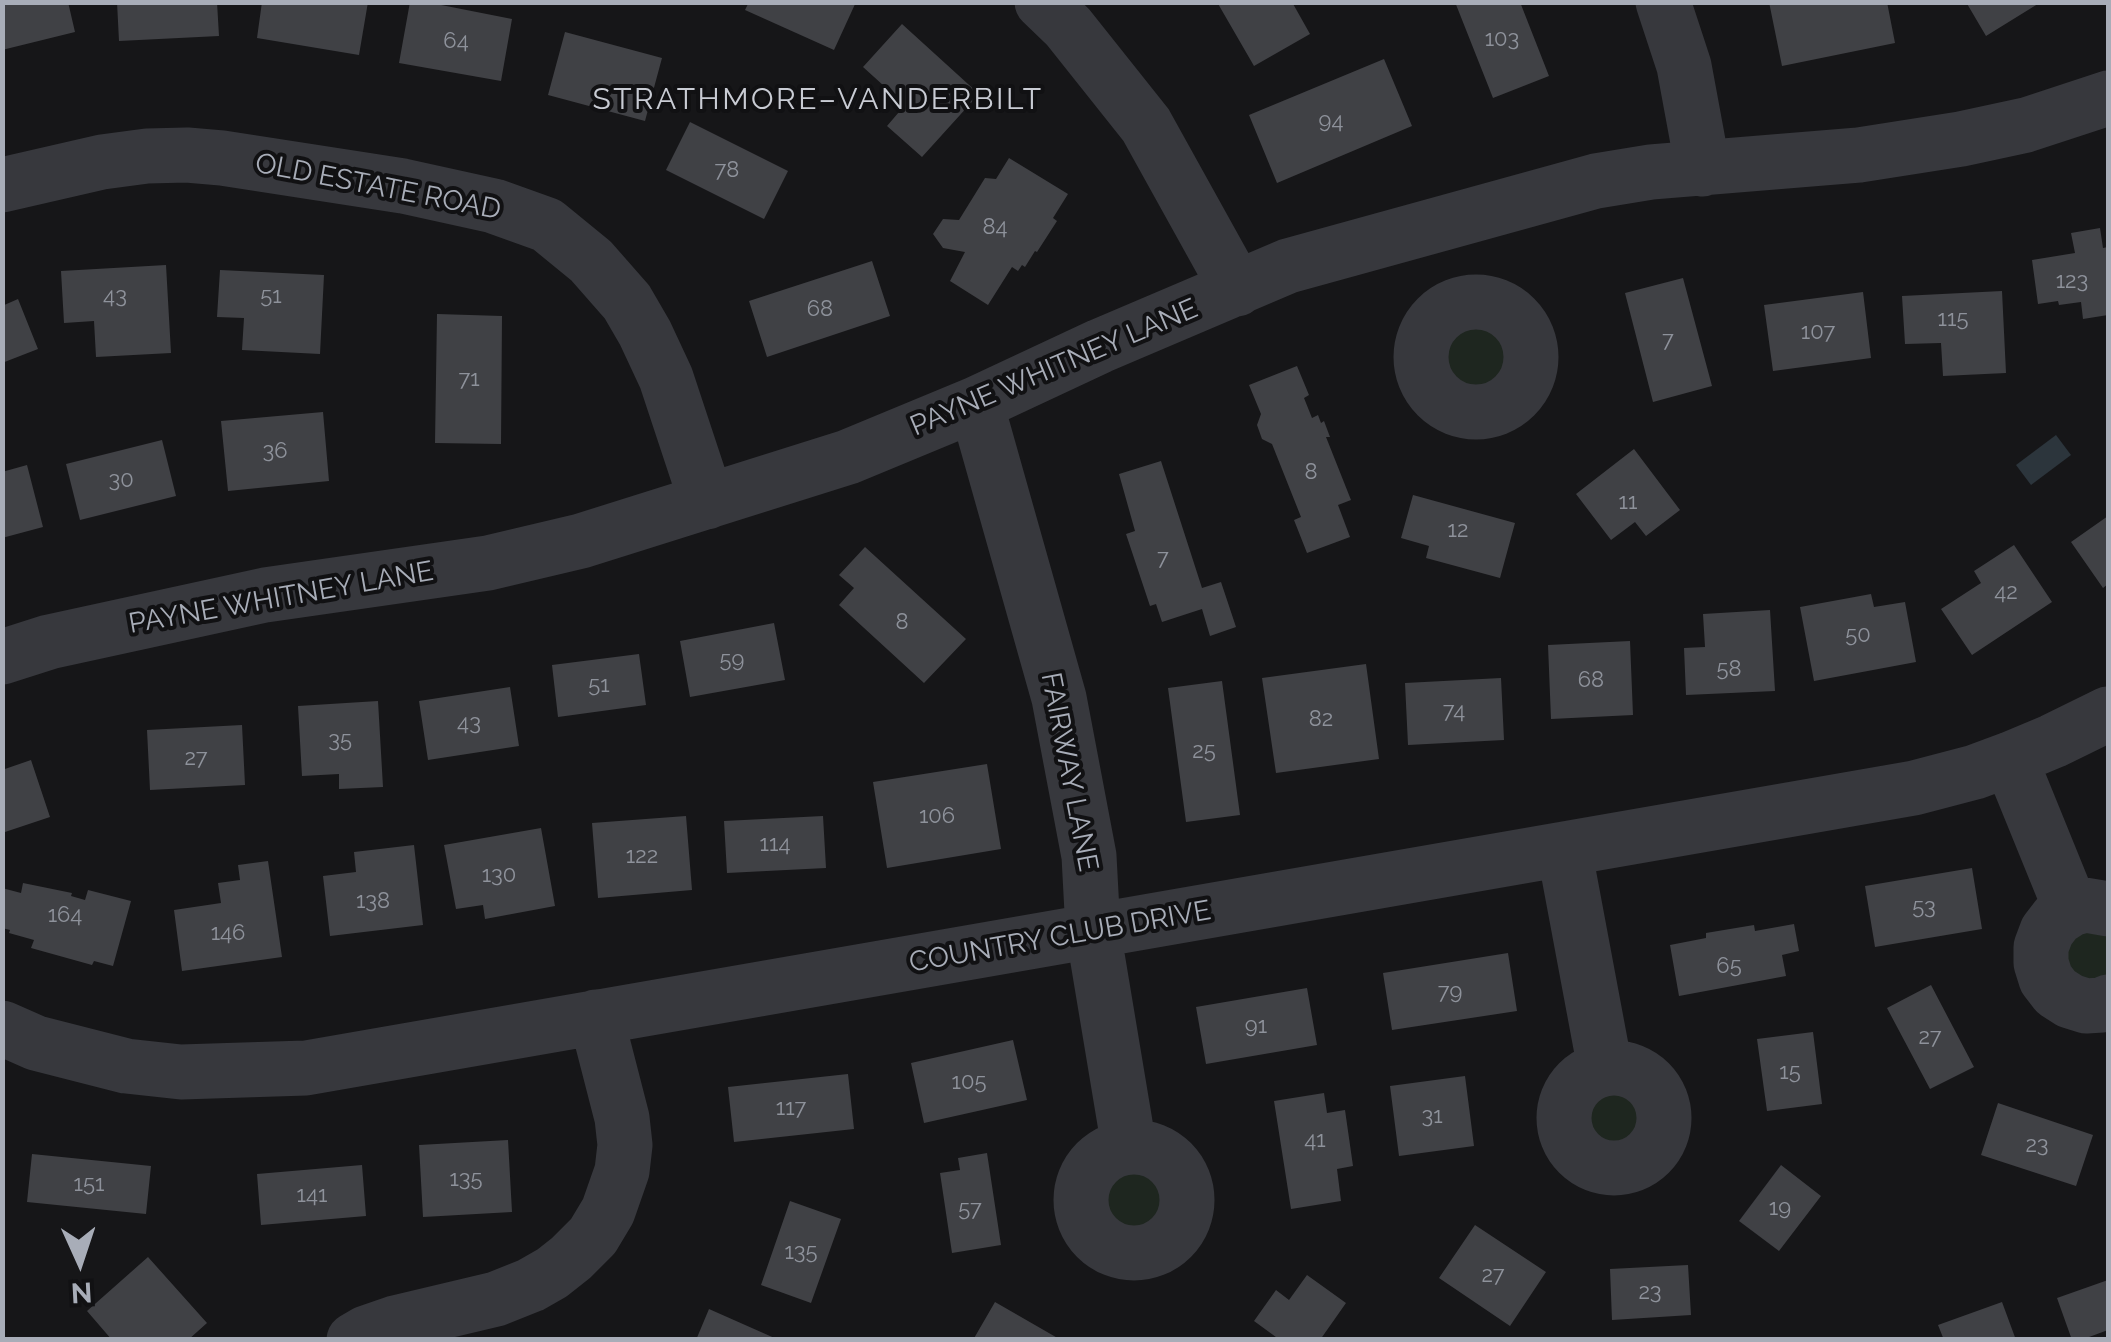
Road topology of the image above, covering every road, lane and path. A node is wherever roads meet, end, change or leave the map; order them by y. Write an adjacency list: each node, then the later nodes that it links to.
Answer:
1 (1042, 2): 7 (street)
2 (1663, 2): 4 (street)
3 (2108, 98): 4 (street, PAYNE WHITNEY LANE)
4 (1703, 169): 6 (street, PAYNE WHITNEY LANE)
5 (2, 185): 10 (street, OLD ESTATE ROAD)
6 (1443, 222): 7 (street, PAYNE WHITNEY LANE); 8 (street)
7 (1238, 289): 9 (street, PAYNE WHITNEY LANE)
8 (1462, 304)
9 (976, 404): 10 (street, PAYNE WHITNEY LANE); 16 (street, FAIRWAY LANE)
10 (707, 502): 11 (street, PAYNE WHITNEY LANE)
11 (2, 657)
12 (2108, 714): 13 (street, COUNTRY CLUB DRIVE)
13 (2010, 760): 14 (street, COUNTRY CLUB DRIVE); 15 (street)
14 (1564, 850): 16 (street, COUNTRY CLUB DRIVE); 20 (street)
15 (2090, 909): 17 (street)
16 (1093, 931): 18 (street, COUNTRY CLUB DRIVE); 21 (street, FAIRWAY LANE)
17 (2108, 1002)
18 (596, 1017): 19 (street, COUNTRY CLUB DRIVE); 22 (street)
19 (2, 1028)
20 (1605, 1068)
21 (1129, 1147)
22 (354, 1340)

